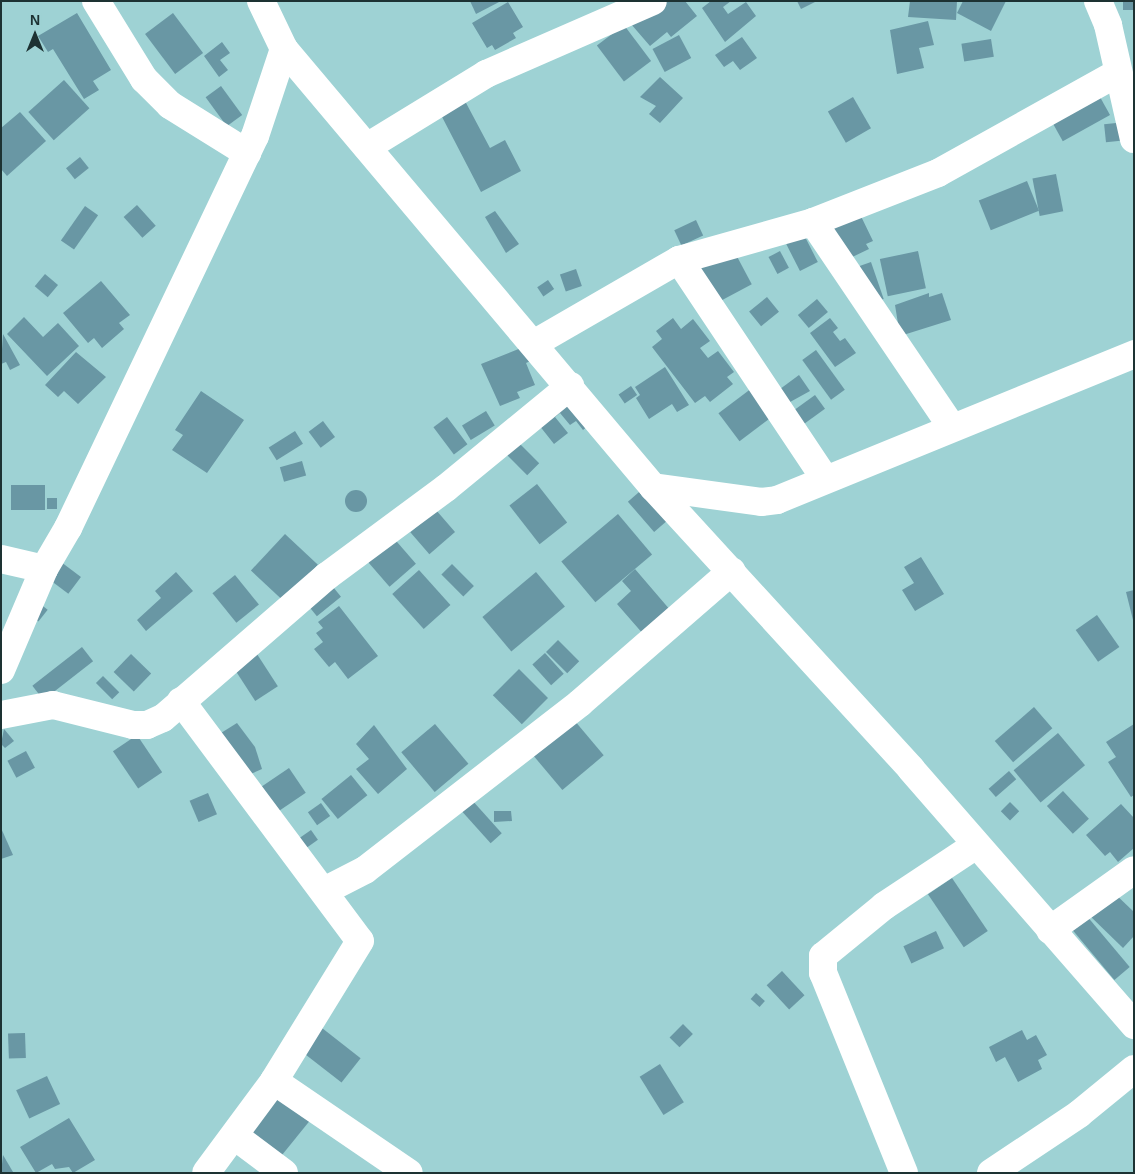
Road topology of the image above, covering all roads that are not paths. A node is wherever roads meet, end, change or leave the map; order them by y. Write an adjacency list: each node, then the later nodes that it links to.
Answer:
1 (96, 1): 9 (street)
2 (261, 1): 5 (street)
3 (653, 1): 8 (street)
4 (1098, 1): 6 (street)
5 (284, 49): 8 (street); 9 (street)
6 (1116, 74): 7 (street); 10 (street)
7 (1134, 140)
8 (367, 147): 12 (street)
9 (247, 153): 19 (street)
10 (813, 222): 11 (street); 15 (street)
11 (678, 260): 12 (street); 16 (street)
12 (535, 343): 14 (street)
13 (1134, 354): 15 (street)
14 (570, 386): 17 (street); 22 (street)
15 (952, 427): 16 (street)
16 (826, 479): 17 (street)
17 (653, 486): 20 (street)
18 (1, 559): 19 (street)
19 (44, 569): 21 (street)
20 (732, 571): 24 (street); 26 (street)
21 (1, 670)
22 (181, 701): 23 (street); 26 (street)
23 (1, 715)
24 (976, 845): 27 (street); 36 (street)
25 (1134, 870): 27 (street)
26 (324, 892): 30 (street)
27 (1050, 930): 28 (street)
28 (1134, 1025)
29 (1134, 1069): 32 (street)
30 (274, 1081): 31 (street); 35 (street)
31 (236, 1137): 33 (street); 34 (street)
32 (1020, 1163): 37 (street)
33 (206, 1173)
34 (284, 1173)
35 (409, 1173)
36 (904, 1173)
37 (991, 1173)

